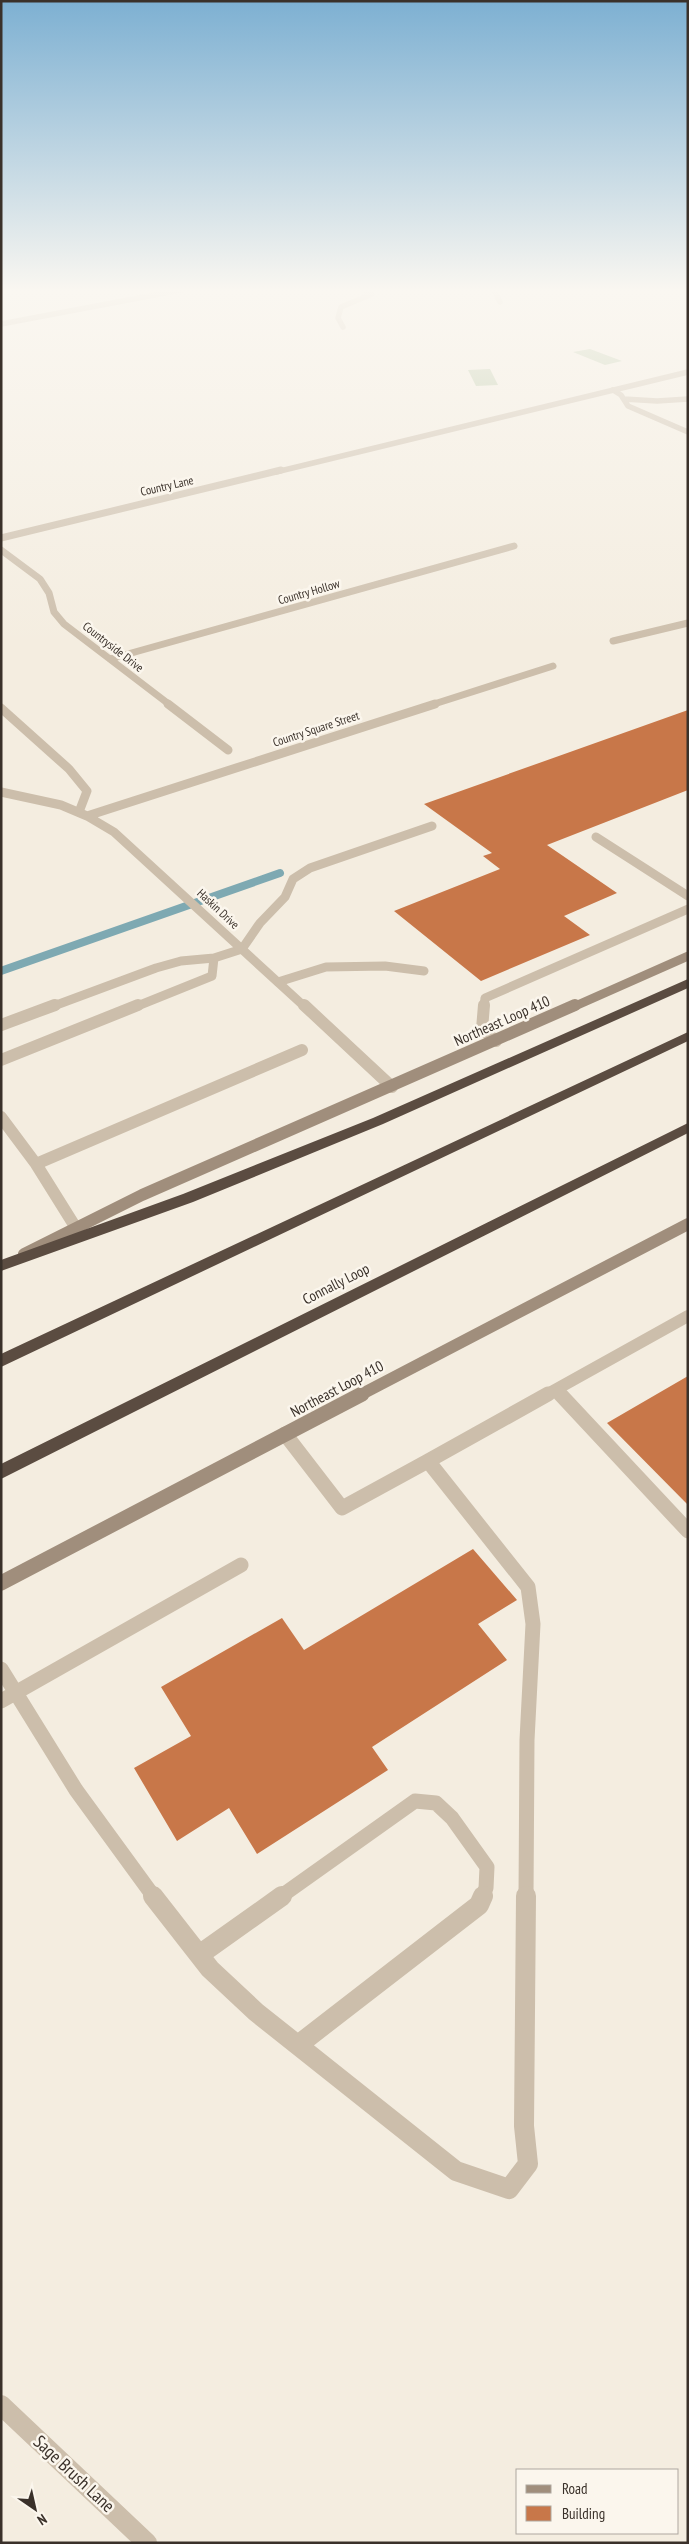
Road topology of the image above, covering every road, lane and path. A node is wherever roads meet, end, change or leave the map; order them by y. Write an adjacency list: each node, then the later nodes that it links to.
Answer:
1 (536, 409): 4 (street, Country Lane)
2 (634, 409): 3 (street)
3 (688, 432)
4 (1, 538)
5 (514, 546): 9 (street, Country Hollow)
6 (1, 550): 9 (street, Countryside Drive)
7 (688, 623): 8 (street)
8 (613, 641)
9 (110, 659): 12 (street, Countryside Drive)
10 (553, 666): 14 (street, Country Square Street)
11 (1, 708): 14 (street)
12 (228, 750)
13 (1, 792): 14 (street, Haskin Drive)
14 (83, 814): 19 (street, Haskin Drive)
15 (432, 826): 19 (street)
16 (596, 837): 17 (street)
17 (688, 896)
18 (688, 909): 27 (street)
19 (242, 949): 21 (street); 23 (street, Haskin Drive)
20 (688, 956): 27 (main road, Northeast Loop 410)
21 (214, 958): 25 (street); 29 (street)
22 (424, 971): 23 (street)
23 (278, 982): 30 (street, Haskin Drive)
24 (688, 984): 36 (highway)
25 (1, 1025)
26 (688, 1036): 38 (highway)
27 (496, 1041): 30 (main road, Northeast Loop 410)
28 (302, 1050): 33 (street)
29 (1, 1060)
30 (392, 1087): 35 (main road, Northeast Loop 410)
31 (1, 1117): 33 (street)
32 (688, 1127): 42 (highway, Connally Loop)
33 (36, 1164): 35 (street)
34 (688, 1224): 40 (main road, Northeast Loop 410)
35 (76, 1228): 36 (main road, Northeast Loop 410)
36 (1, 1266)
37 (688, 1316): 39 (street)
38 (1, 1361)
39 (557, 1390): 41 (street); 43 (street)
40 (285, 1434): 41 (street); 45 (main road, Northeast Loop 410)
41 (428, 1461): 49 (street)
42 (1, 1472)
43 (688, 1532)
44 (241, 1565): 47 (street)
45 (1, 1583)
46 (1, 1669): 47 (street)
47 (8, 1697): 48 (street)
48 (199, 1956): 49 (street); 49 (street)
49 (298, 2045)
50 (1, 2405): 51 (street, Sage Brush Lane)
51 (147, 2543)

